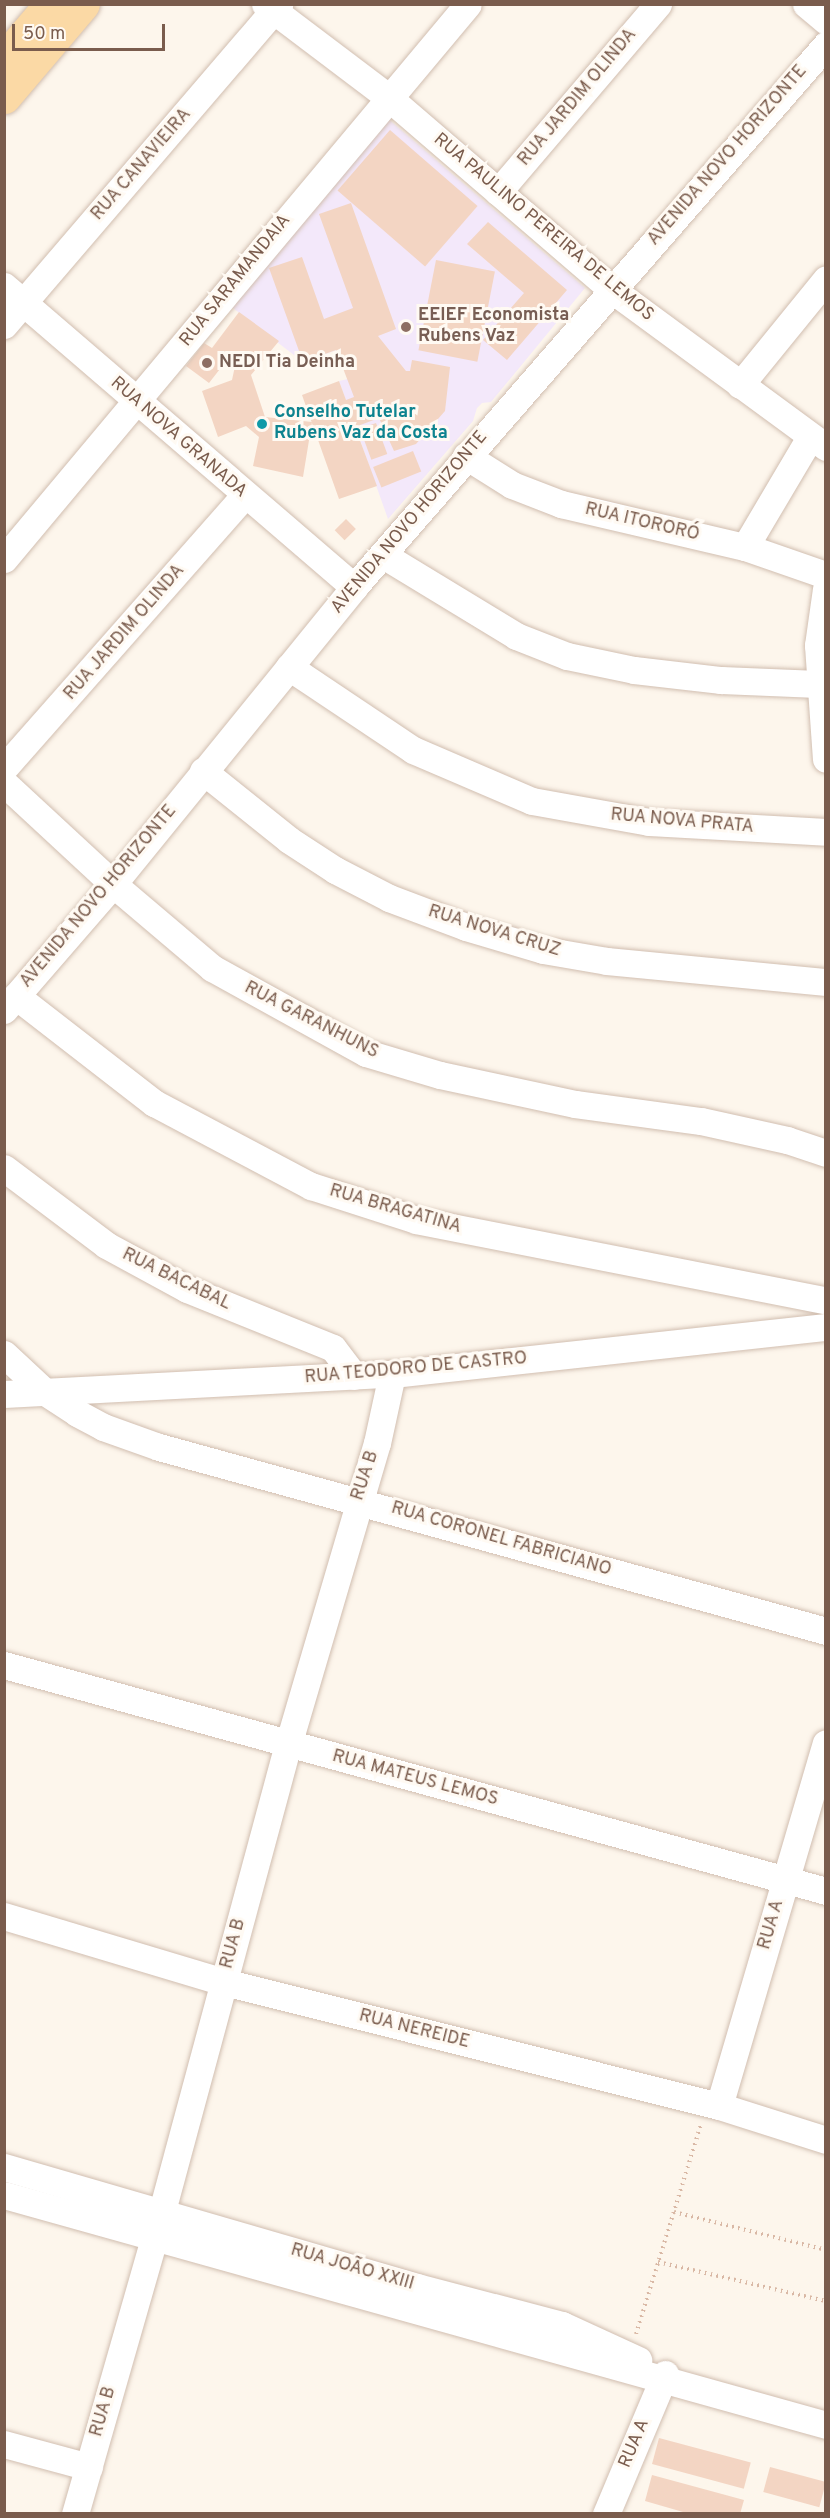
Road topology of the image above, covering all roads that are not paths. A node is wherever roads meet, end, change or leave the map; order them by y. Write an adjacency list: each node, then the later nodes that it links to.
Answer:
1 (51, 4): 9 (main road)
2 (83, 4): 10 (main road)
3 (468, 4): 11 (street, RUA SARAMANDAIA)
4 (658, 4): 12 (street, RUA JARDIM OLINDA)
5 (806, 4): 7 (street)
6 (273, 7): 11 (street, RUA PAULINO PEREIRA DE LEMOS); 15 (street, RUA CANAVIEIRA)
7 (825, 21)
8 (825, 45): 14 (street, AVENIDA NOVO HORIZONTE)
9 (4, 59)
10 (4, 97)
11 (388, 97): 12 (street, RUA PAULINO PEREIRA DE LEMOS); 18 (street, RUA SARAMANDAIA)
12 (498, 192): 14 (street, RUA PAULINO PEREIRA DE LEMOS)
13 (825, 279): 17 (street)
14 (611, 289): 17 (street, RUA PAULINO PEREIRA DE LEMOS); 20 (street, AVENIDA NOVO HORIZONTE)
15 (14, 294): 16 (street, RUA CANAVIEIRA); 18 (street, RUA NOVA GRANADA)
16 (4, 325)
17 (740, 385): 19 (street, RUA PAULINO PEREIRA DE LEMOS)
18 (137, 402): 21 (street, RUA NOVA GRANADA); 24 (street, RUA SARAMANDAIA)
19 (818, 442): 22 (street)
20 (466, 456): 22 (street, RUA ITORORÓ); 23 (street, AVENIDA NOVO HORIZONTE)
21 (244, 496): 26 (street, RUA NOVA GRANADA); 31 (street, RUA JARDIM OLINDA)
22 (745, 547): 25 (street, RUA ITORORÓ)
23 (382, 555): 26 (street, AVENIDA NOVO HORIZONTE); 29 (street)
24 (4, 559)
25 (825, 575)
26 (354, 587): 28 (street, AVENIDA NOVO HORIZONTE)
27 (825, 589): 29 (street)
28 (289, 667): 32 (street, AVENIDA NOVO HORIZONTE); 34 (street, RUA NOVA PRATA)
29 (821, 696): 30 (street)
30 (825, 759)
31 (4, 768)
32 (203, 771): 35 (street, AVENIDA NOVO HORIZONTE); 36 (street, RUA NOVA CRUZ)
33 (4, 783): 35 (street, RUA GARANHUNS)
34 (825, 832)
35 (113, 884): 37 (street, AVENIDA NOVO HORIZONTE); 38 (street, RUA GARANHUNS)
36 (825, 982)
37 (10, 1003): 40 (street, RUA BRAGATINA)
38 (825, 1154)
39 (4, 1168): 44 (street, RUA BACABAL)
40 (825, 1298): 41 (street)
41 (820, 1327): 43 (street, RUA TEODORO DE CASTRO)
42 (4, 1354): 45 (street, RUA CORONEL FABRICIANO)
43 (392, 1374): 44 (street, RUA TEODORO DE CASTRO); 47 (street, RUA B)
44 (354, 1376): 45 (street, RUA TEODORO DE CASTRO)
45 (45, 1392): 46 (street, RUA TEODORO DE CASTRO); 47 (street, RUA CORONEL FABRICIANO)
46 (4, 1394)
47 (358, 1500): 48 (street, RUA CORONEL FABRICIANO); 51 (street, RUA B)
48 (825, 1631)
49 (4, 1665): 51 (street, RUA MATEUS LEMOS)
50 (825, 1743): 52 (street, RUA A)
51 (288, 1745): 52 (street, RUA MATEUS LEMOS); 55 (street, RUA B)
52 (786, 1879): 53 (street, RUA MATEUS LEMOS); 56 (street, RUA A)
53 (825, 1891)
54 (4, 1916): 55 (street, RUA NEREIDE)
55 (224, 1982): 56 (street, RUA NEREIDE); 60 (street, RUA B)
56 (714, 2105): 57 (street, RUA NEREIDE)
57 (825, 2140)
58 (4, 2167): 60 (street, RUA JOÃO XXIII)
59 (4, 2195): 61 (street, RUA JOÃO XXIII)
60 (162, 2211): 61 (street, RUA B); 62 (street, RUA JOÃO XXIII)
61 (155, 2238): 62 (street, RUA JOÃO XXIII); 65 (street, RUA B)
62 (663, 2378): 63 (street, RUA JOÃO XXIII); 67 (street, RUA A)
63 (825, 2425)
64 (4, 2444): 65 (street)
65 (88, 2467): 66 (street, RUA B)
66 (75, 2514)
67 (606, 2514)

